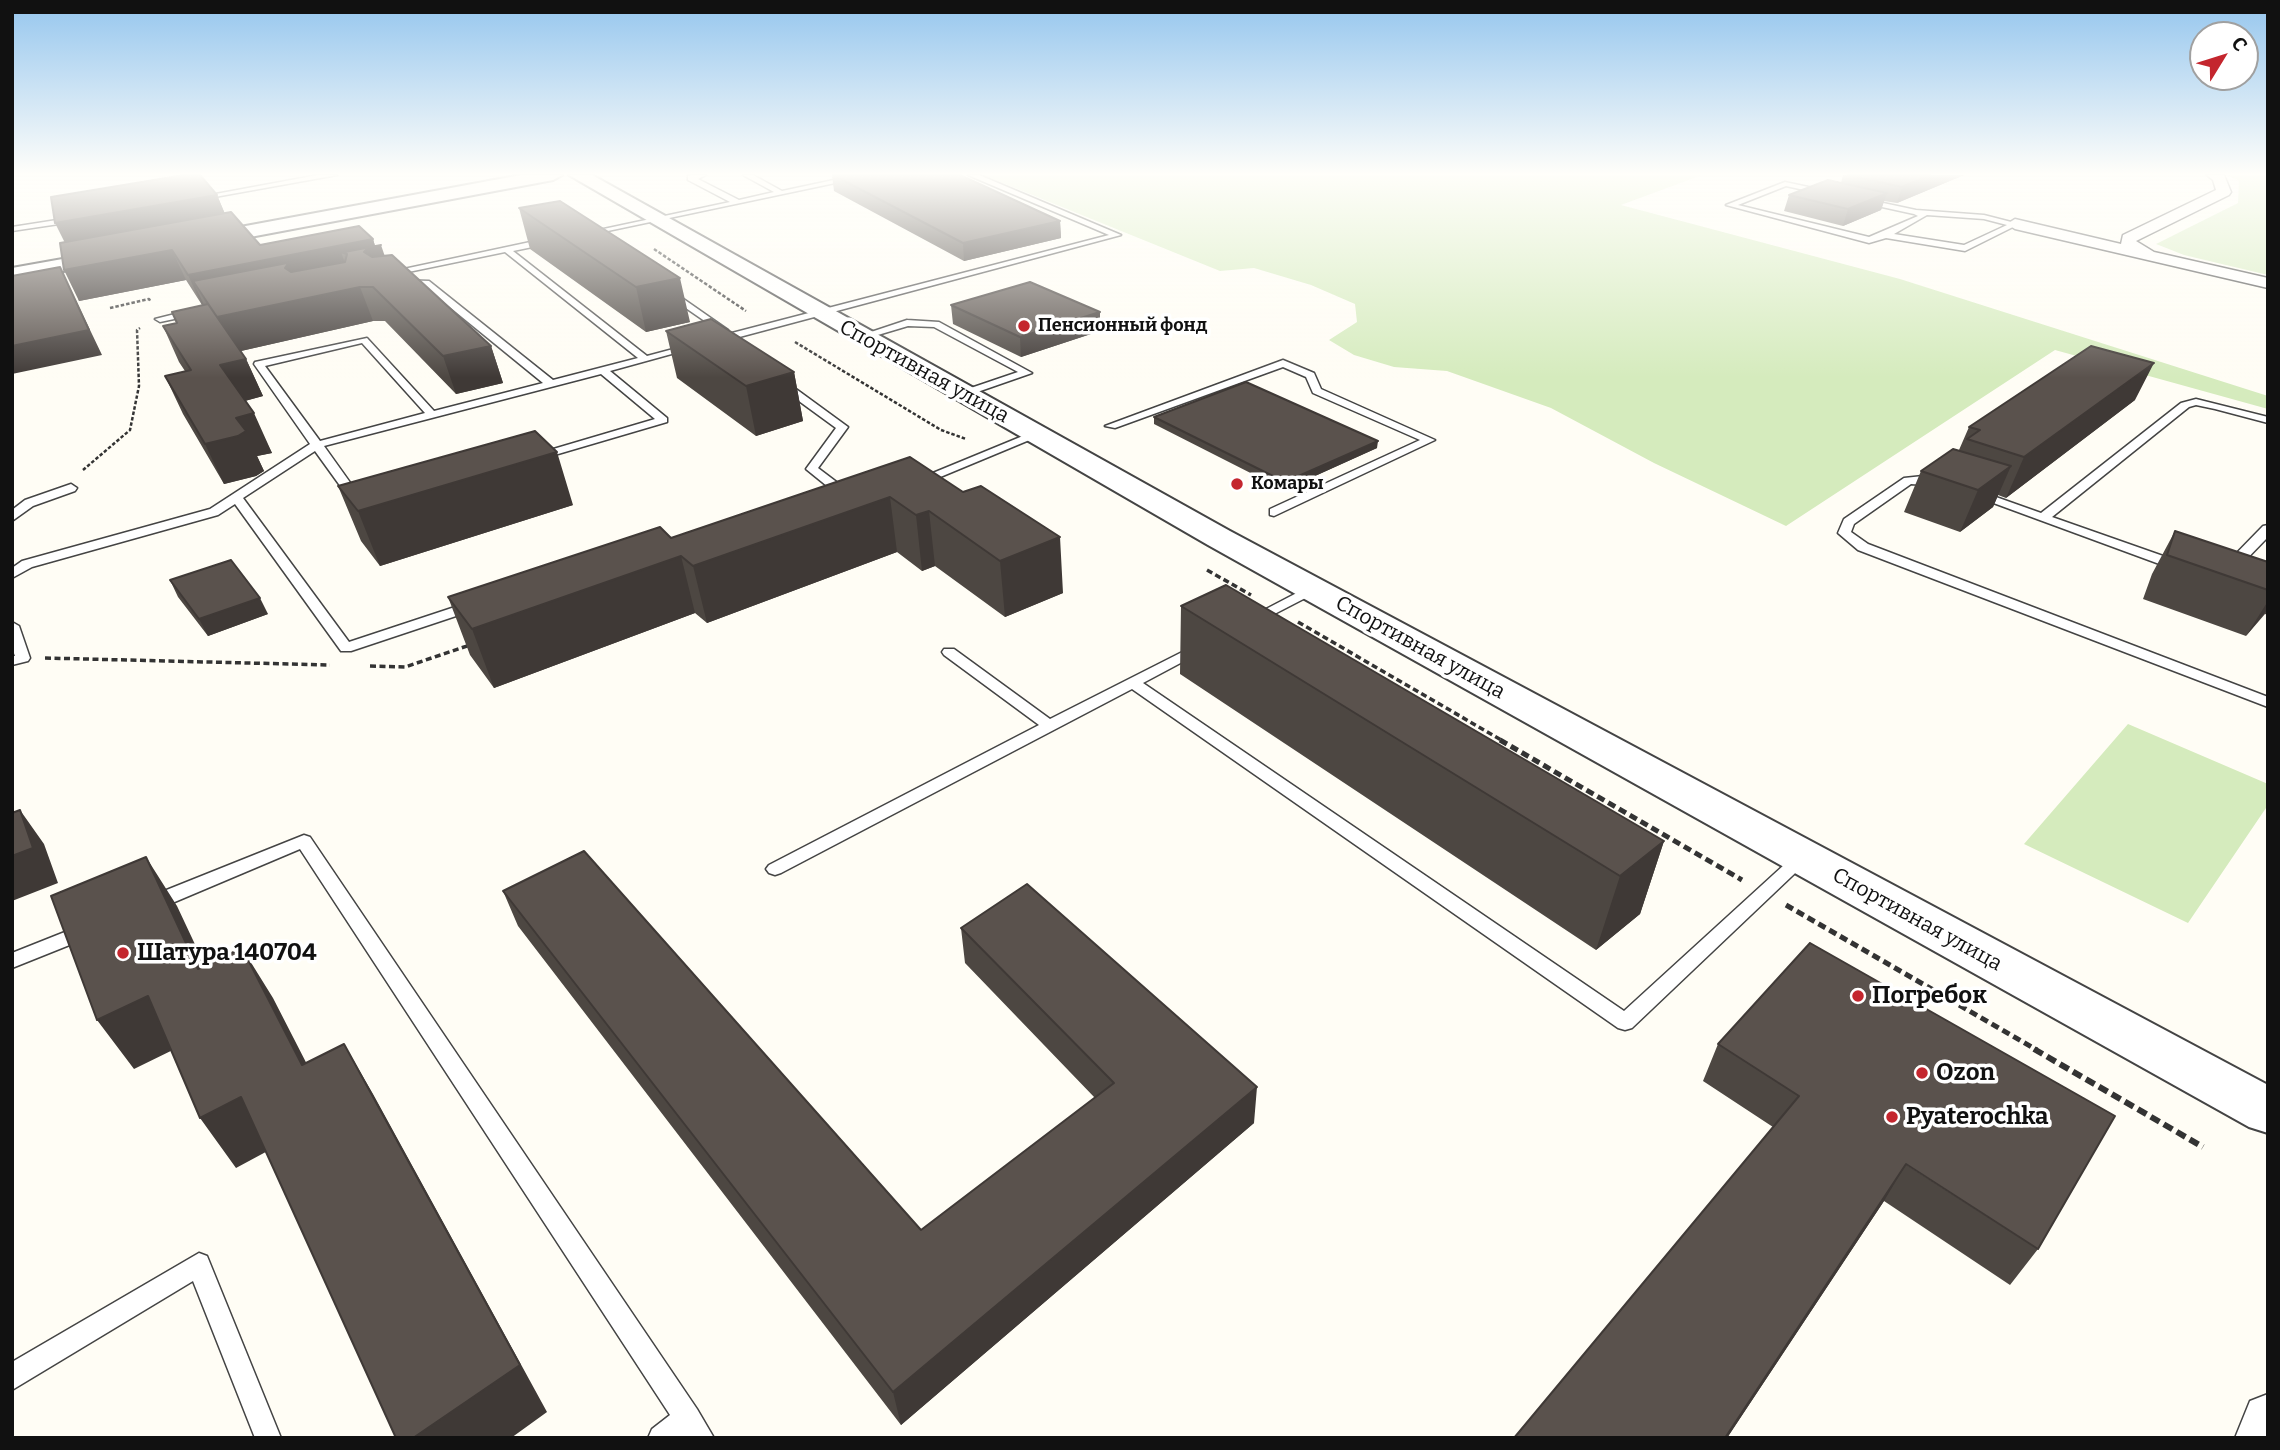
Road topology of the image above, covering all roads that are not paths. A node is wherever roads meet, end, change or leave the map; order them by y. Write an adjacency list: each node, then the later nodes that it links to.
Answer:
1 (188, 243): 9 (street)
2 (541, 243): 10 (lane)
3 (695, 243): 19 (street, Спортивная улица)
4 (1088, 243): 19 (lane)
5 (1933, 243): 6 (lane)
6 (1976, 243)
7 (2095, 243): 12 (street)
8 (2128, 243): 12 (street)
9 (181, 244)
10 (507, 250): 14 (lane); 23 (lane)
11 (126, 254): 13 (street)
12 (2161, 258): 15 (street)
13 (16, 271)
14 (373, 276)
15 (2268, 283)
16 (384, 285): 26 (lane)
17 (663, 289): 22 (lane)
18 (200, 311): 20 (lane)
19 (818, 313): 21 (street, Спортивная улица); 22 (lane)
20 (160, 319)
21 (860, 337): 27 (street, Спортивная улица); 27 (lane)
22 (727, 341): 23 (lane)
23 (645, 359): 24 (lane)
24 (603, 370): 26 (lane); 33 (lane)
25 (775, 379): 37 (lane)
26 (551, 384): 28 (lane)
27 (963, 394): 31 (street, Спортивная улица)
28 (432, 415): 32 (lane); 32 (lane)
29 (2268, 420): 41 (lane)
30 (1111, 426): 39 (lane)
31 (1035, 434): 34 (lane); 47 (street, Спортивная улица)
32 (316, 445): 36 (lane); 38 (lane)
33 (520, 463)
34 (909, 485)
35 (71, 488): 40 (lane)
36 (236, 497): 43 (lane); 48 (lane)
37 (860, 506)
38 (363, 509)
39 (1275, 512)
40 (12, 517)
41 (2043, 518): 44 (lane); 55 (lane)
42 (2268, 529): 46 (lane)
43 (19, 563): 45 (lane)
44 (2193, 571)
45 (12, 574)
46 (2220, 575)
47 (1312, 589): 50 (lane); 57 (street, Спортивная улица)
48 (487, 601)
49 (12, 626): 53 (lane)
50 (1238, 627)
51 (1215, 639): 54 (lane)
52 (949, 652): 56 (lane)
53 (12, 661)
54 (1132, 682): 56 (lane); 57 (lane)
55 (2268, 702)
56 (1049, 725): 58 (lane)
57 (1802, 858): 62 (street, Спортивная улица)
58 (775, 869)
59 (128, 913): 65 (lane)
60 (102, 924): 61 (lane)
61 (12, 961)
62 (2268, 1111)
63 (12, 1377): 66 (lane)
64 (2268, 1419): 68 (street)
65 (694, 1428): 67 (lane)
66 (268, 1438)
67 (662, 1438)
68 (2260, 1438)

